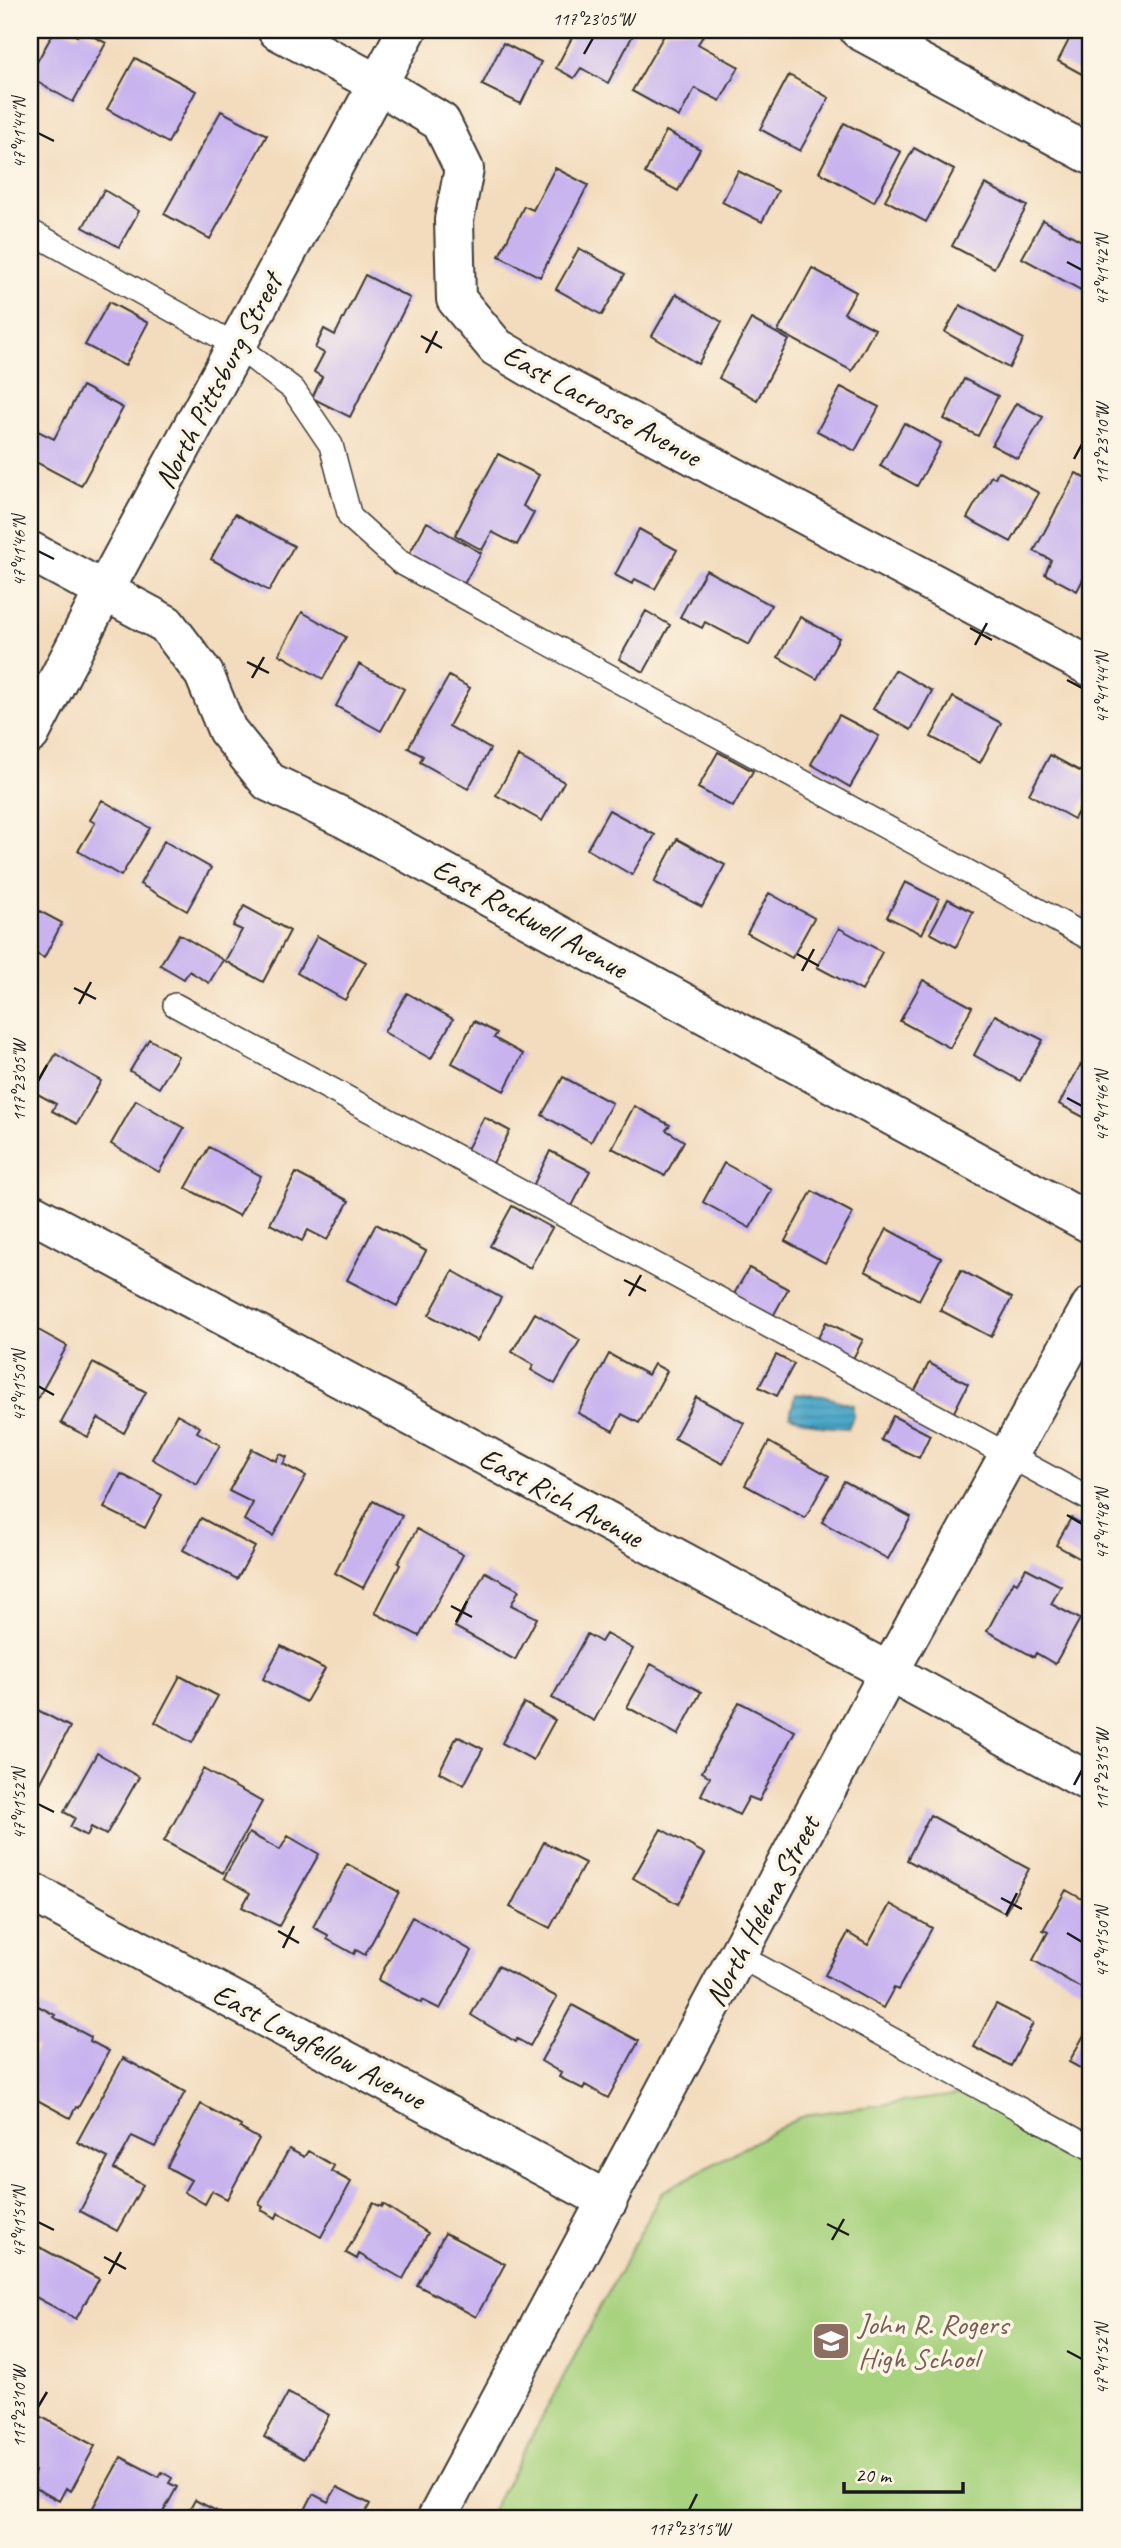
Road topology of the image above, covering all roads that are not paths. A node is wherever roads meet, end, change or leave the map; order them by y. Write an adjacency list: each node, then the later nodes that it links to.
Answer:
1 (277, 30): 4 (street, East Lacrosse Avenue)
2 (407, 30): 4 (street, North Pittsburg Street)
3 (859, 30): 5 (street)
4 (378, 85): 7 (street, North Pittsburg Street); 10 (street, East Lacrosse Avenue)
5 (1091, 155)
6 (30, 230): 7 (lane)
7 (237, 346): 9 (street, North Pittsburg Street); 12 (lane)
8 (30, 551): 9 (street, East Rockwell Avenue)
9 (104, 591): 11 (street, North Pittsburg Street); 15 (street, East Rockwell Avenue)
10 (1091, 667)
11 (30, 734)
12 (1091, 939)
13 (175, 1005): 17 (lane)
14 (30, 1212): 19 (street, East Rich Avenue)
15 (1091, 1224)
16 (1091, 1306): 17 (street, North Helena Street)
17 (1010, 1454): 18 (lane); 19 (street, North Helena Street)
18 (1091, 1500)
19 (889, 1672): 20 (street, East Rich Avenue); 22 (street, North Helena Street)
20 (1091, 1783)
21 (30, 1891): 24 (street, East Longfellow Avenue)
22 (738, 1955): 23 (lane); 24 (street, North Helena Street)
23 (1091, 2148)
24 (608, 2201): 25 (street, North Helena Street)
25 (437, 2518)

